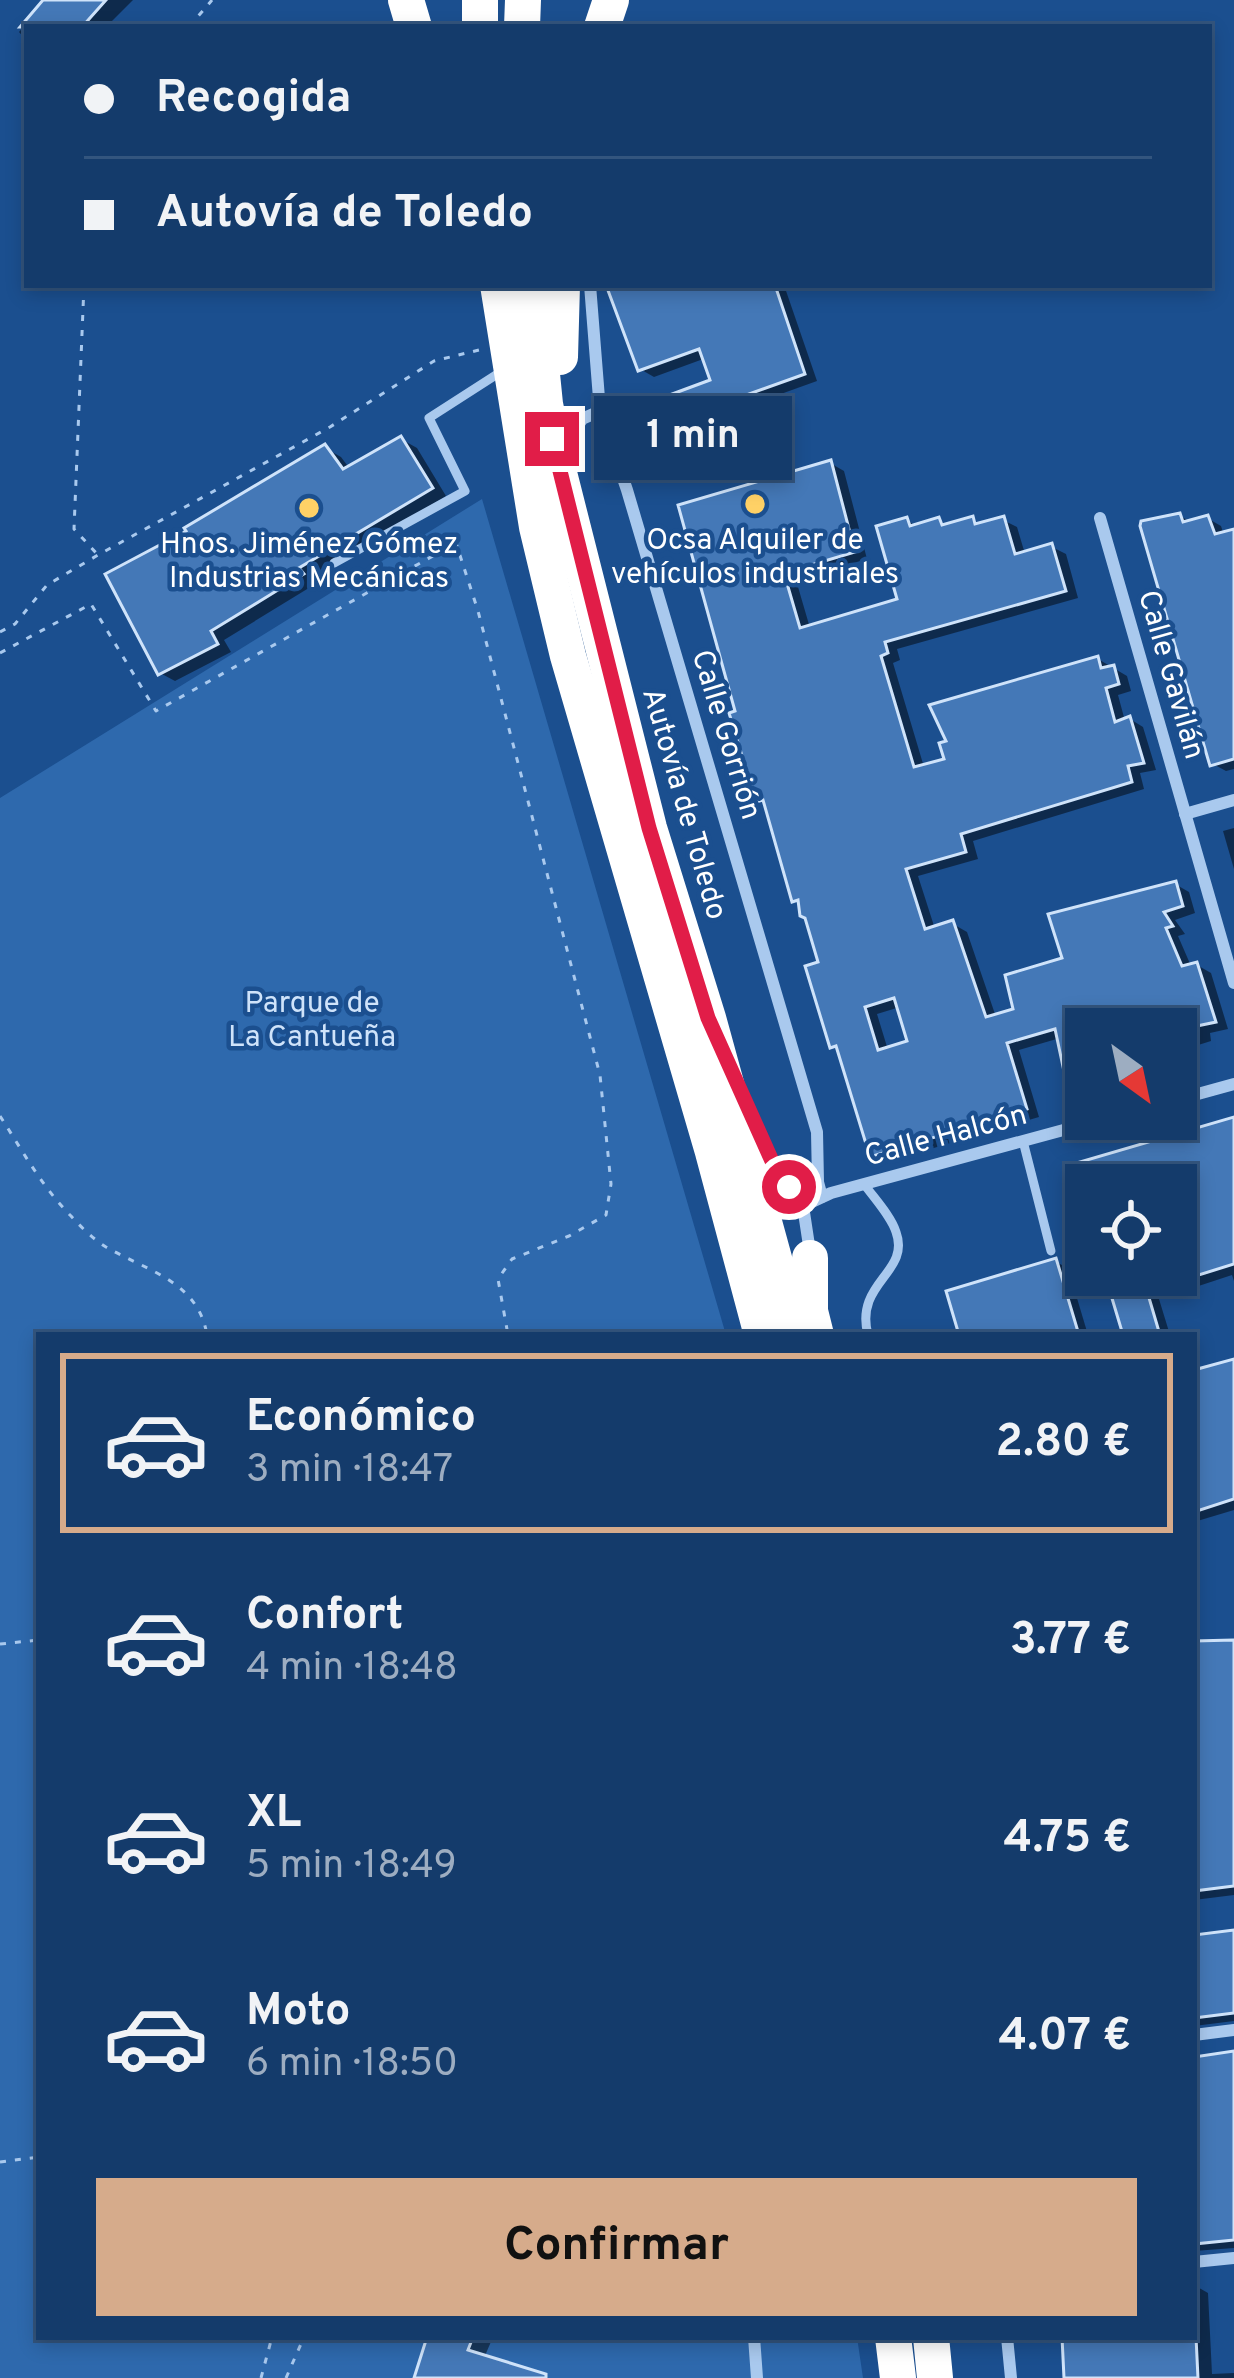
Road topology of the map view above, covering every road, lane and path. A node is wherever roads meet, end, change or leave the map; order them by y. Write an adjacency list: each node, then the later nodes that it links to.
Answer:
1 (212, 0): 2 (path)
2 (192, 24)
3 (84, 288): 14 (path)
4 (480, 288): 9 (highway)
5 (498, 288): 13 (highway)
6 (533, 288): 11 (highway, Autovía de Toledo)
7 (562, 288): 11 (highway)
8 (590, 288): 10 (street, Calle Gorrión)
9 (495, 358): 13 (highway); 14 (path); 15 (lane)
10 (600, 411): 11 (street); 30 (street, Calle Gorrión)
11 (562, 459): 21 (highway, Autovía de Toledo)
12 (1100, 518): 19 (street, Calle Gavilán)
13 (537, 526): 28 (highway)
14 (98, 555): 16 (path)
15 (334, 563)
16 (0, 632)
17 (0, 653): 35 (path)
18 (1234, 800): 19 (street)
19 (1184, 814): 20 (street, Calle Gavilán)
20 (1234, 982)
21 (708, 1018): 27 (highway); 38 (highway, Autovía de Toledo)
22 (1234, 1084): 23 (street)
23 (1197, 1094)
24 (0, 1116): 34 (path)
25 (1065, 1130): 26 (street, Calle Halcón)
26 (1023, 1141): 29 (street, Calle Halcón); 32 (lane)
27 (772, 1161): 31 (street)
28 (722, 1183): 36 (highway); 37 (highway)
29 (865, 1184): 30 (street, Calle Halcón); 40 (lane)
30 (822, 1197): 31 (street, Calle Halcón)
31 (802, 1206): 33 (street)
32 (1051, 1251)
33 (811, 1258): 39 (highway)
34 (206, 1332)
35 (507, 1332)
36 (742, 1332)
37 (761, 1332)
38 (794, 1332)
39 (815, 1332)
40 (867, 1332)
41 (36, 1640): 42 (path)
42 (0, 1644)
43 (1234, 2030): 44 (street)
44 (1197, 2035)
45 (36, 2158): 46 (path)
46 (0, 2162)
47 (1234, 2258): 48 (street)
48 (1197, 2262)
49 (271, 2340): 54 (path)
50 (303, 2340): 55 (path)
51 (754, 2340): 56 (street)
52 (931, 2340): 57 (highway)
53 (1007, 2340): 58 (street)
54 (261, 2378)
55 (286, 2378)
56 (757, 2378)
57 (935, 2378)
58 (1011, 2378)

